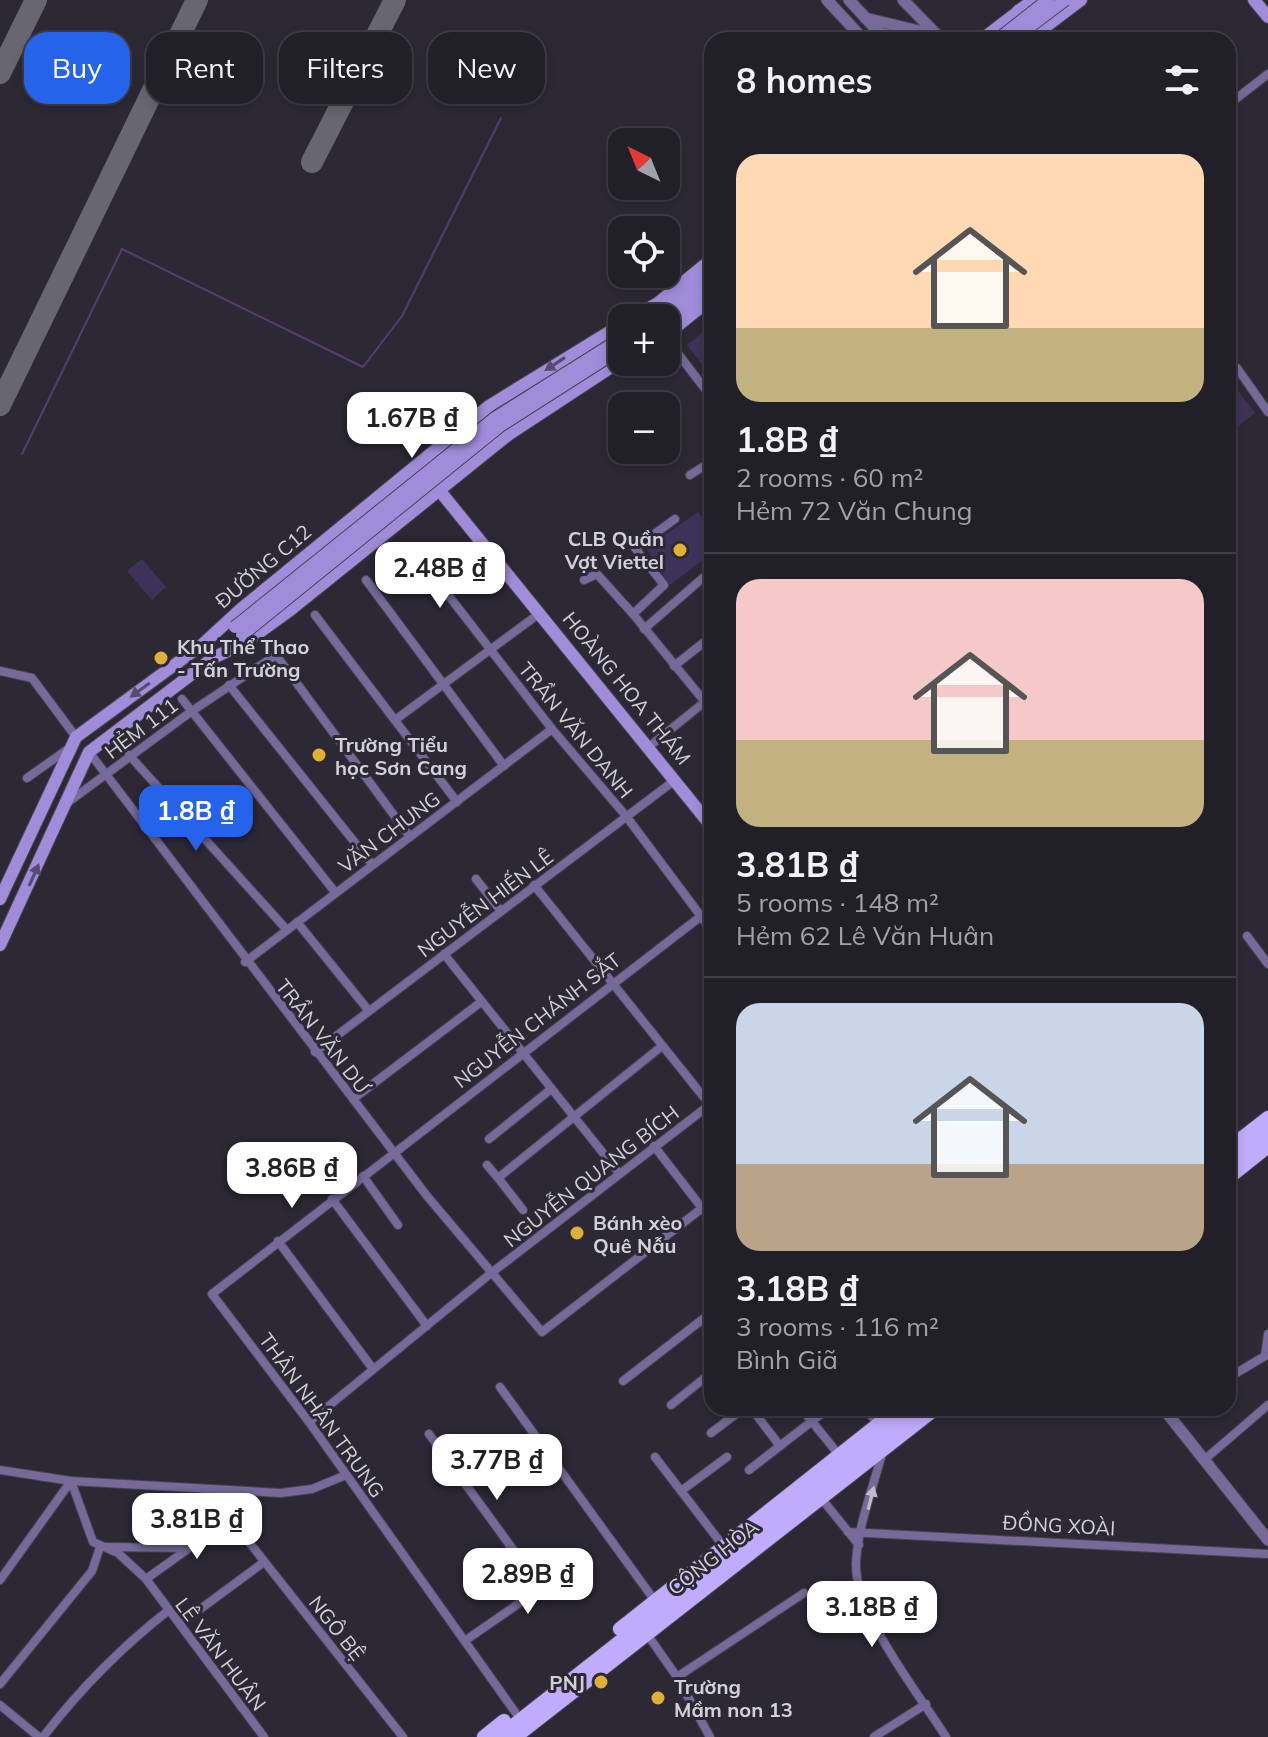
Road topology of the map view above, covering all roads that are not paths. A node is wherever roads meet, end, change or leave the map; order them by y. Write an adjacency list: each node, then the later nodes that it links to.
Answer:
1 (827, 0): 12 (street)
2 (849, 0): 11 (street)
3 (903, 0): 15 (street)
4 (1034, 0): 9 (main road)
5 (1048, 0): 17 (main road, bridge)
6 (1065, 0): 18 (main road, bridge)
7 (1081, 0): 20 (main road)
8 (1254, 0): 10 (main road)
9 (1017, 13): 16 (main road); 19 (main road)
10 (1268, 17)
11 (865, 18): 13 (street); 14 (street)
12 (857, 32)
13 (879, 32)
14 (920, 32)
15 (934, 32)
16 (992, 32)
17 (1007, 32)
18 (1023, 32)
19 (1029, 32)
20 (1039, 32)
21 (1268, 74): 22 (street)
22 (1236, 99)
23 (704, 266): 26 (main road)
24 (704, 279): 27 (main road)
25 (704, 291): 29 (main road)
26 (656, 304)
27 (673, 304)
28 (704, 305): 30 (main road)
29 (680, 311)
30 (680, 324)
31 (608, 333): 39 (main road, ĐƯỜNG C12, one-way to 39)
32 (608, 347): 52 (main road, bridge)
33 (680, 355): 37 (street)
34 (608, 357): 52 (main road, bridge)
35 (1237, 368): 38 (street)
36 (608, 369): 42 (main road)
37 (704, 387)
38 (1268, 412)
39 (417, 464): 42 (main road, HOÀNG HOA THÁM); 54 (main road, ĐƯỜNG C12)
40 (704, 466): 41 (street)
41 (690, 475)
42 (438, 489): 48 (main road, HOÀNG HOA THÁM); 56 (main road)
43 (675, 519): 49 (street)
44 (414, 551): 55 (street, TRẦN VĂN DANH)
45 (704, 577): 51 (street)
46 (366, 580): 60 (street)
47 (584, 580): 49 (street)
48 (540, 613): 55 (street); 68 (main road, HOÀNG HOA THÁM)
49 (633, 614): 51 (street)
50 (315, 615): 65 (street)
51 (644, 629): 57 (street)
52 (238, 631): 54 (main road); 56 (main road)
53 (704, 642): 57 (street)
54 (203, 644): 67 (main road, ĐƯỜNG C12, one-way to 67)
55 (491, 649): 60 (street); 66 (street, TRẦN VĂN DANH)
56 (213, 658): 70 (main road)
57 (674, 666): 61 (street)
58 (0, 671): 67 (street)
59 (229, 685): 64 (street, HẺM 111); 80 (street, HẺM 111); 81 (street)
60 (443, 685): 65 (street); 72 (street)
61 (704, 695)
62 (182, 699): 64 (street)
63 (704, 702): 68 (street)
64 (192, 711): 71 (street, HẺM 111); 84 (street)
65 (395, 720): 76 (street)
66 (552, 729): 72 (street, VĂN CHUNG); 78 (street, TRẦN VĂN DANH)
67 (76, 737): 69 (main road, ĐƯỜNG C12)
68 (650, 746): 75 (main road, HOÀNG HOA THÁM)
69 (69, 748): 74 (street); 85 (main road, ĐƯỜNG C12)
70 (89, 752): 73 (street, TRẦN VĂN DƯ); 77 (main road)
71 (129, 755): 73 (street, HẺM 111); 90 (street)
72 (504, 766): 76 (street, VĂN CHUNG)
73 (105, 776): 77 (street, HẺM 111); 94 (street, TRẦN VĂN DƯ)
74 (27, 778)
75 (675, 780): 78 (street, NGUYỄN HIẾN LÊ); 79 (main road, HOÀNG HOA THÁM)
76 (457, 802): 80 (street, VĂN CHUNG)
77 (67, 803): 92 (main road, one-way to 77)
78 (626, 816): 83 (street, NGUYỄN HIẾN LÊ); 87 (street, TRẦN VĂN DANH)
79 (704, 817)
80 (410, 837): 81 (street, VĂN CHUNG)
81 (372, 864): 84 (street, VĂN CHUNG)
82 (476, 879): 86 (street)
83 (534, 885): 86 (street, NGUYỄN HIẾN LÊ); 96 (street)
84 (335, 892): 88 (street, VĂN CHUNG)
85 (0, 899)
86 (501, 911): 93 (street, NGUYỄN HIẾN LÊ)
87 (700, 917): 89 (street, TRẦN VĂN DANH); 96 (street, NGUYỄN CHÁNH SẮT)
88 (297, 922): 90 (street, VĂN CHUNG); 98 (street)
89 (704, 922)
90 (287, 930): 94 (street, VĂN CHUNG)
91 (1247, 936): 95 (street)
92 (0, 945)
93 (444, 954): 97 (street); 98 (street, NGUYỄN HIẾN LÊ)
94 (245, 962): 100 (street, TRẦN VĂN DƯ)
95 (1268, 964)
96 (611, 983): 99 (street); 101 (street, NGUYỄN CHÁNH SẮT)
97 (481, 1002): 101 (street); 104 (street)
98 (369, 1011): 100 (street, NGUYỄN HIẾN LÊ)
99 (662, 1046): 103 (street); 106 (street)
100 (315, 1052): 104 (street, TRẦN VĂN DƯ)
101 (520, 1053): 102 (street); 113 (street, NGUYỄN CHÁNH SẮT)
102 (550, 1090): 106 (street); 109 (street)
103 (704, 1096)
104 (353, 1099): 113 (street, TRẦN VĂN DƯ)
105 (704, 1109): 111 (street, NGUYỄN QUANG BÍCH)
106 (572, 1118): 117 (street); 119 (street)
107 (1268, 1118): 110 (main road)
108 (1268, 1132): 114 (main road)
109 (489, 1139)
110 (1236, 1143)
111 (654, 1146): 117 (street, NGUYỄN QUANG BÍCH); 121 (street)
112 (1268, 1146): 116 (main road)
113 (394, 1151): 118 (street, NGUYỄN CHÁNH SẮT); 126 (street, TRẦN VĂN DƯ)
114 (1236, 1157)
115 (487, 1165): 119 (street)
116 (1236, 1172)
117 (619, 1173): 126 (street, NGUYỄN QUANG BÍCH)
118 (363, 1176): 120 (street, NGUYỄN CHÁNH SẮT); 124 (street)
119 (498, 1178): 122 (street)
120 (332, 1199): 125 (street, NGUYỄN CHÁNH SẮT); 129 (street)
121 (701, 1209): 123 (street); 126 (street, TRẦN VĂN DƯ)
122 (523, 1210)
123 (704, 1212)
124 (398, 1225)
125 (278, 1241): 127 (street, NGUYỄN CHÁNH SẮT); 131 (street)
126 (490, 1274): 129 (street, NGUYỄN QUANG BÍCH)
127 (212, 1294): 148 (street, THÂN NHÂN TRUNG)
128 (704, 1318): 134 (street)
129 (427, 1326): 131 (street, NGUYỄN QUANG BÍCH)
130 (1268, 1334): 132 (street)
131 (373, 1369): 148 (street, NGUYỄN QUANG BÍCH)
132 (1236, 1373)
133 (704, 1378): 136 (street)
134 (623, 1381)
135 (500, 1387): 182 (street)
136 (671, 1405)
137 (1268, 1405): 157 (street)
138 (733, 1416): 150 (street)
139 (757, 1416): 152 (street)
140 (808, 1416): 147 (street)
141 (819, 1416): 147 (street)
142 (872, 1416): 149 (street)
143 (888, 1416): 149 (main road, CỘNG HÒA)
144 (905, 1416): 154 (main road)
145 (926, 1416): 153 (main road, CỘNG HÒA)
146 (1169, 1416): 157 (street)
147 (812, 1421): 152 (street); 154 (street)
148 (309, 1422): 160 (street, THÂN NHÂN TRUNG)
149 (878, 1424): 154 (main road, CỘNG HÒA)
150 (711, 1433)
151 (429, 1434): 180 (street)
152 (780, 1446): 159 (street)
153 (883, 1450): 164 (main road, CỘNG HÒA); 167 (street, one-way to 153)
154 (846, 1456): 173 (main road, CỘNG HÒA); 198 (main road, CỘNG HÒA)
155 (655, 1457): 163 (street)
156 (727, 1457): 163 (street)
157 (1204, 1460): 169 (street)
158 (0, 1470): 161 (street)
159 (749, 1470)
160 (346, 1475): 162 (street); 186 (street, THÂN NHÂN TRUNG)
161 (71, 1481): 162 (street); 172 (street, LÊ VĂN HUÂN); 179 (street)
162 (242, 1491): 165 (street, NGÔ BỆ)
163 (681, 1491): 173 (street)
164 (821, 1498): 168 (street); 185 (main road, CỘNG HÒA)
165 (243, 1507): 166 (street); 170 (street, NGÔ BỆ)
166 (213, 1529): 170 (street); 174 (street)
167 (863, 1530): 168 (street, ĐỒNG XOÀI); 171 (street); 175 (street, ĐỒNG XOÀI)
168 (848, 1532): 171 (street)
169 (1268, 1540)
170 (249, 1542): 176 (street, NGÔ BỆ)
171 (859, 1545): 189 (street)
172 (103, 1547): 174 (street); 178 (street, LÊ VĂN HUÂN); 188 (street)
173 (724, 1547): 182 (main road, CỘNG HÒA)
174 (188, 1548): 178 (street)
175 (1268, 1554)
176 (264, 1562): 184 (street); 196 (street, NGÔ BỆ)
177 (573, 1566): 180 (street)
178 (146, 1579): 183 (street, LÊ VĂN HUÂN)
179 (0, 1580)
180 (541, 1588): 186 (street)
181 (804, 1593): 187 (street)
182 (655, 1601): 191 (main road, CỘNG HÒA)
183 (169, 1610): 184 (street, LÊ VĂN HUÂN); 194 (street)
184 (180, 1624): 195 (street, LÊ VĂN HUÂN)
185 (647, 1634): 187 (street); 199 (main road, CỘNG HÒA)
186 (466, 1640): 191 (street, THÂN NHÂN TRUNG)
187 (677, 1677): 200 (street)
188 (0, 1684)
189 (926, 1704): 201 (street); 202 (street)
190 (0, 1705): 192 (street)
191 (515, 1712): 197 (main road, CỘNG HÒA)
192 (28, 1728): 193 (street); 194 (street)
193 (21, 1737)
194 (41, 1737)
195 (264, 1737)
196 (403, 1737)
197 (484, 1737)
198 (499, 1737)
199 (515, 1737)
200 (710, 1737)
201 (874, 1737)
202 (946, 1737)

